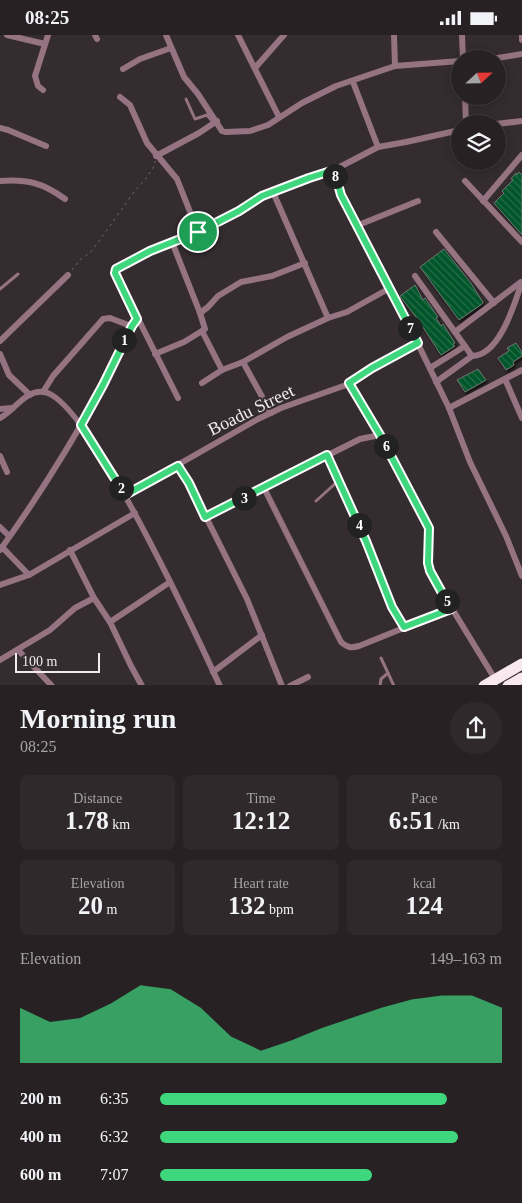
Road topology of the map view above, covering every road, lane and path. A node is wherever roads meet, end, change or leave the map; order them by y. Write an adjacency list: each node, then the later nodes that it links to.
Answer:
1 (7, 35): 10 (street)
2 (48, 35): 10 (street)
3 (166, 35): 11 (street)
4 (238, 35): 17 (street)
5 (284, 35): 17 (street)
6 (394, 35): 16 (street)
7 (462, 35): 12 (street)
8 (522, 35): 9 (street)
9 (522, 40)
10 (45, 45): 20 (street)
11 (171, 48): 18 (street); 25 (street)
12 (463, 50)
13 (522, 54): 14 (street)
14 (506, 57)
15 (451, 62): 16 (street)
16 (396, 66): 19 (street)
17 (255, 68): 23 (street)
18 (123, 69)
19 (352, 82): 23 (street); 30 (street)
20 (44, 89)
21 (120, 97): 32 (street)
22 (186, 99): 25 (lane)
23 (279, 117): 25 (street)
24 (522, 121): 26 (street)
25 (215, 122): 32 (street)
26 (506, 123)
27 (0, 128): 29 (street)
28 (451, 131): 30 (street)
29 (46, 146)
30 (378, 147): 33 (street)
31 (522, 155): 39 (street)
32 (156, 156): 41 (street); 47 (path)
33 (334, 170): 36 (street); 40 (street)
34 (0, 181): 37 (street)
35 (465, 181): 39 (street)
36 (273, 192): 41 (street); 45 (street)
37 (65, 199)
38 (418, 201): 40 (street)
39 (483, 201): 44 (street)
40 (356, 225): 50 (street)
41 (198, 232): 43 (street)
42 (436, 232): 52 (street)
43 (172, 242): 53 (street); 55 (street)
44 (522, 242)
45 (305, 263): 53 (street); 54 (street)
46 (18, 274): 51 (lane)
47 (68, 275): 59 (street)
48 (416, 276): 58 (street)
49 (522, 281): 52 (street); 64 (street)
50 (390, 288): 54 (street); 60 (street)
51 (0, 289)
52 (494, 303): 58 (street)
53 (200, 313): 57 (street)
54 (328, 318): 65 (street)
55 (137, 319): 56 (street); 63 (street)
56 (132, 326): 73 (street); 82 (street)
57 (202, 331): 63 (street); 67 (street)
58 (455, 332): 61 (street)
59 (0, 341)
60 (418, 343): 66 (street); 72 (street, Boadu Street)
61 (465, 346): 64 (street); 66 (street)
62 (0, 354): 74 (street)
63 (155, 354): 75 (street)
64 (472, 356): 70 (street)
65 (243, 362): 67 (street); 79 (street)
66 (430, 368): 70 (street)
67 (222, 370): 71 (street)
68 (522, 370): 69 (street)
69 (505, 379): 77 (street); 81 (street)
70 (436, 382): 77 (street)
71 (202, 383)
72 (349, 383): 79 (street, Boadu Street); 83 (street)
73 (42, 392): 74 (street); 82 (street)
74 (30, 395): 76 (street)
75 (178, 398)
76 (12, 408): 78 (street); 80 (street)
77 (449, 408): 99 (street)
78 (0, 409)
79 (271, 413): 86 (street, Boadu Street)
80 (0, 418)
81 (522, 418)
82 (81, 425): 90 (street); 95 (street)
83 (380, 435): 84 (street); 105 (street)
84 (327, 455): 88 (street); 89 (street)
85 (0, 456): 87 (street)
86 (178, 466): 90 (street, Boadu Street); 93 (street)
87 (7, 472)
88 (339, 481): 91 (lane); 107 (street)
89 (264, 488): 93 (street); 107 (street)
90 (125, 495): 92 (street)
91 (316, 501)
92 (135, 513): 97 (street); 102 (street)
93 (205, 517): 108 (street)
94 (0, 527): 95 (street)
95 (9, 536): 96 (street)
96 (1, 549): 100 (street)
97 (70, 551): 100 (street); 104 (street)
98 (522, 553): 99 (street)
99 (515, 556): 101 (street)
100 (29, 575): 103 (street)
101 (522, 577)
102 (170, 582): 106 (street); 112 (street)
103 (0, 585)
104 (94, 598): 106 (street); 109 (street)
105 (451, 609): 107 (street); 116 (street)
106 (110, 622): 118 (street)
107 (404, 627)
108 (262, 635): 112 (street); 120 (street)
109 (18, 650): 111 (street); 117 (street)
110 (381, 658): 113 (lane)
111 (0, 660)
112 (213, 672): 119 (street)
113 (388, 673): 122 (lane); 123 (lane)
114 (519, 673): 116 (highway); 125 (highway)
115 (308, 677): 121 (street)
116 (496, 679): 124 (highway)
117 (52, 685)
118 (142, 685)
119 (220, 685)
120 (282, 685)
121 (290, 685)
122 (380, 685)
123 (394, 685)
124 (484, 685)
125 (508, 685)

